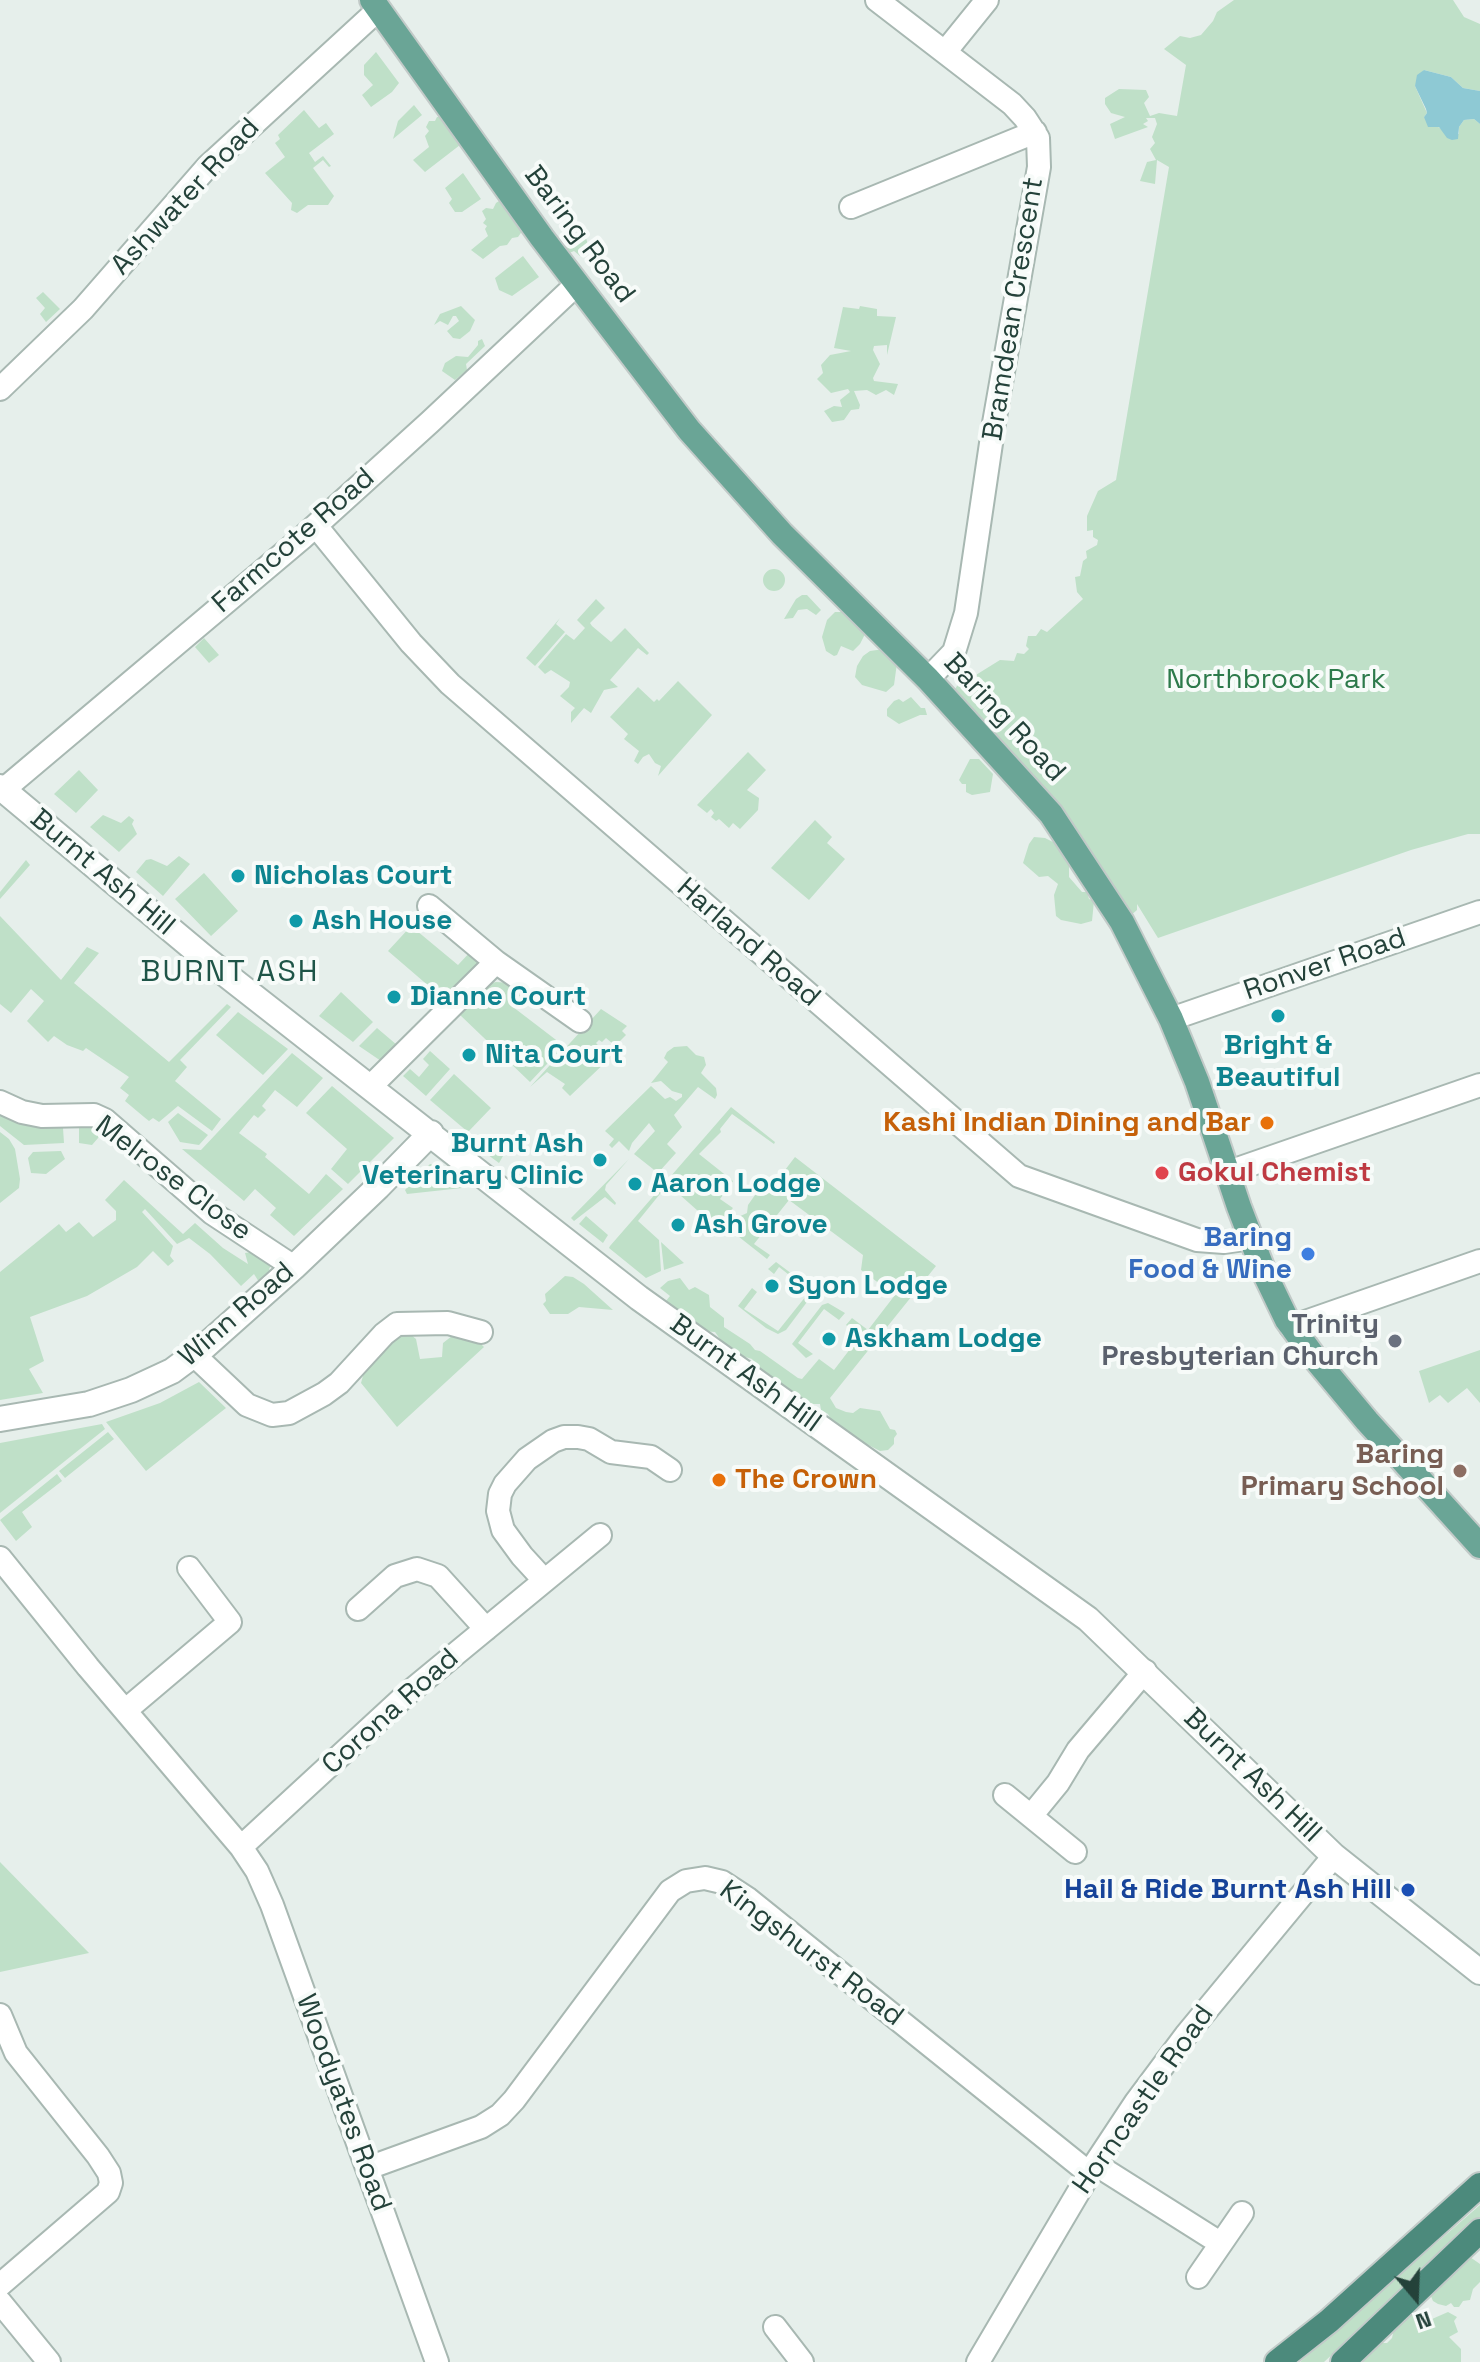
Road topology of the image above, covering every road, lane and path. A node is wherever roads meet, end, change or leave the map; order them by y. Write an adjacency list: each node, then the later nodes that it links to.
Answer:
1 (877, 0): 4 (street)
2 (987, 0): 4 (street)
3 (375, 5): 7 (main road, Baring Road); 8 (street, Ashwater Road)
4 (945, 52): 5 (street)
5 (1035, 132): 6 (street); 10 (street, Bramdean Crescent)
6 (851, 207)
7 (577, 284): 9 (street, Farmcote Road); 10 (main road, Baring Road)
8 (0, 389)
9 (316, 526): 11 (street, Farmcote Road); 22 (street, Harland Road)
10 (928, 679): 15 (main road, Baring Road)
11 (2, 788): 18 (street, Burnt Ash Hill)
12 (429, 906): 14 (street)
13 (1480, 912): 15 (street, Ronver Road)
14 (496, 962): 16 (street); 18 (street)
15 (1171, 1019): 21 (main road, Baring Road)
16 (580, 1021)
17 (1480, 1085): 21 (street)
18 (371, 1086): 20 (street, Burnt Ash Hill)
19 (0, 1102): 24 (street, Melrose Close)
20 (431, 1133): 24 (street, Winn Road); 37 (street, Burnt Ash Hill)
21 (1226, 1173): 22 (main road, Baring Road)
22 (1252, 1238): 25 (main road, Baring Road)
23 (1480, 1261): 25 (street)
24 (294, 1267): 27 (street, Winn Road)
25 (1291, 1327): 31 (main road, Baring Road)
26 (481, 1332): 27 (street)
27 (194, 1355): 28 (street, Winn Road)
28 (0, 1419)
29 (670, 1470): 34 (street)
30 (600, 1535): 34 (street, Corona Road)
31 (1480, 1546)
32 (0, 1558): 38 (street, Woodyates Road)
33 (189, 1568): 38 (street)
34 (544, 1580): 36 (street, Corona Road)
35 (358, 1609): 36 (street)
36 (486, 1629): 41 (street, Corona Road)
37 (1145, 1671): 40 (street); 43 (street, Burnt Ash Hill)
38 (126, 1710): 41 (street, Woodyates Road)
39 (1005, 1795): 40 (street)
40 (1031, 1816): 42 (street)
41 (241, 1847): 46 (street, Woodyates Road)
42 (1075, 1852)
43 (1334, 1856): 44 (street, Burnt Ash Hill); 47 (street, Horncastle Road)
44 (1480, 1972)
45 (0, 2015): 53 (street)
46 (368, 2168): 47 (street, Kingshurst Road); 57 (street, Woodyates Road)
47 (1092, 2168): 51 (street, Kingshurst Road); 59 (street, Horncastle Road)
48 (1480, 2185): 60 (highway)
49 (1242, 2213): 51 (street)
50 (1480, 2231): 61 (highway)
51 (1220, 2243): 52 (street)
52 (1198, 2277)
53 (0, 2285)
54 (0, 2302): 56 (street)
55 (775, 2327): 58 (street)
56 (49, 2362)
57 (437, 2362)
58 (802, 2362)
59 (978, 2362)
60 (1277, 2362)
61 (1343, 2362)

